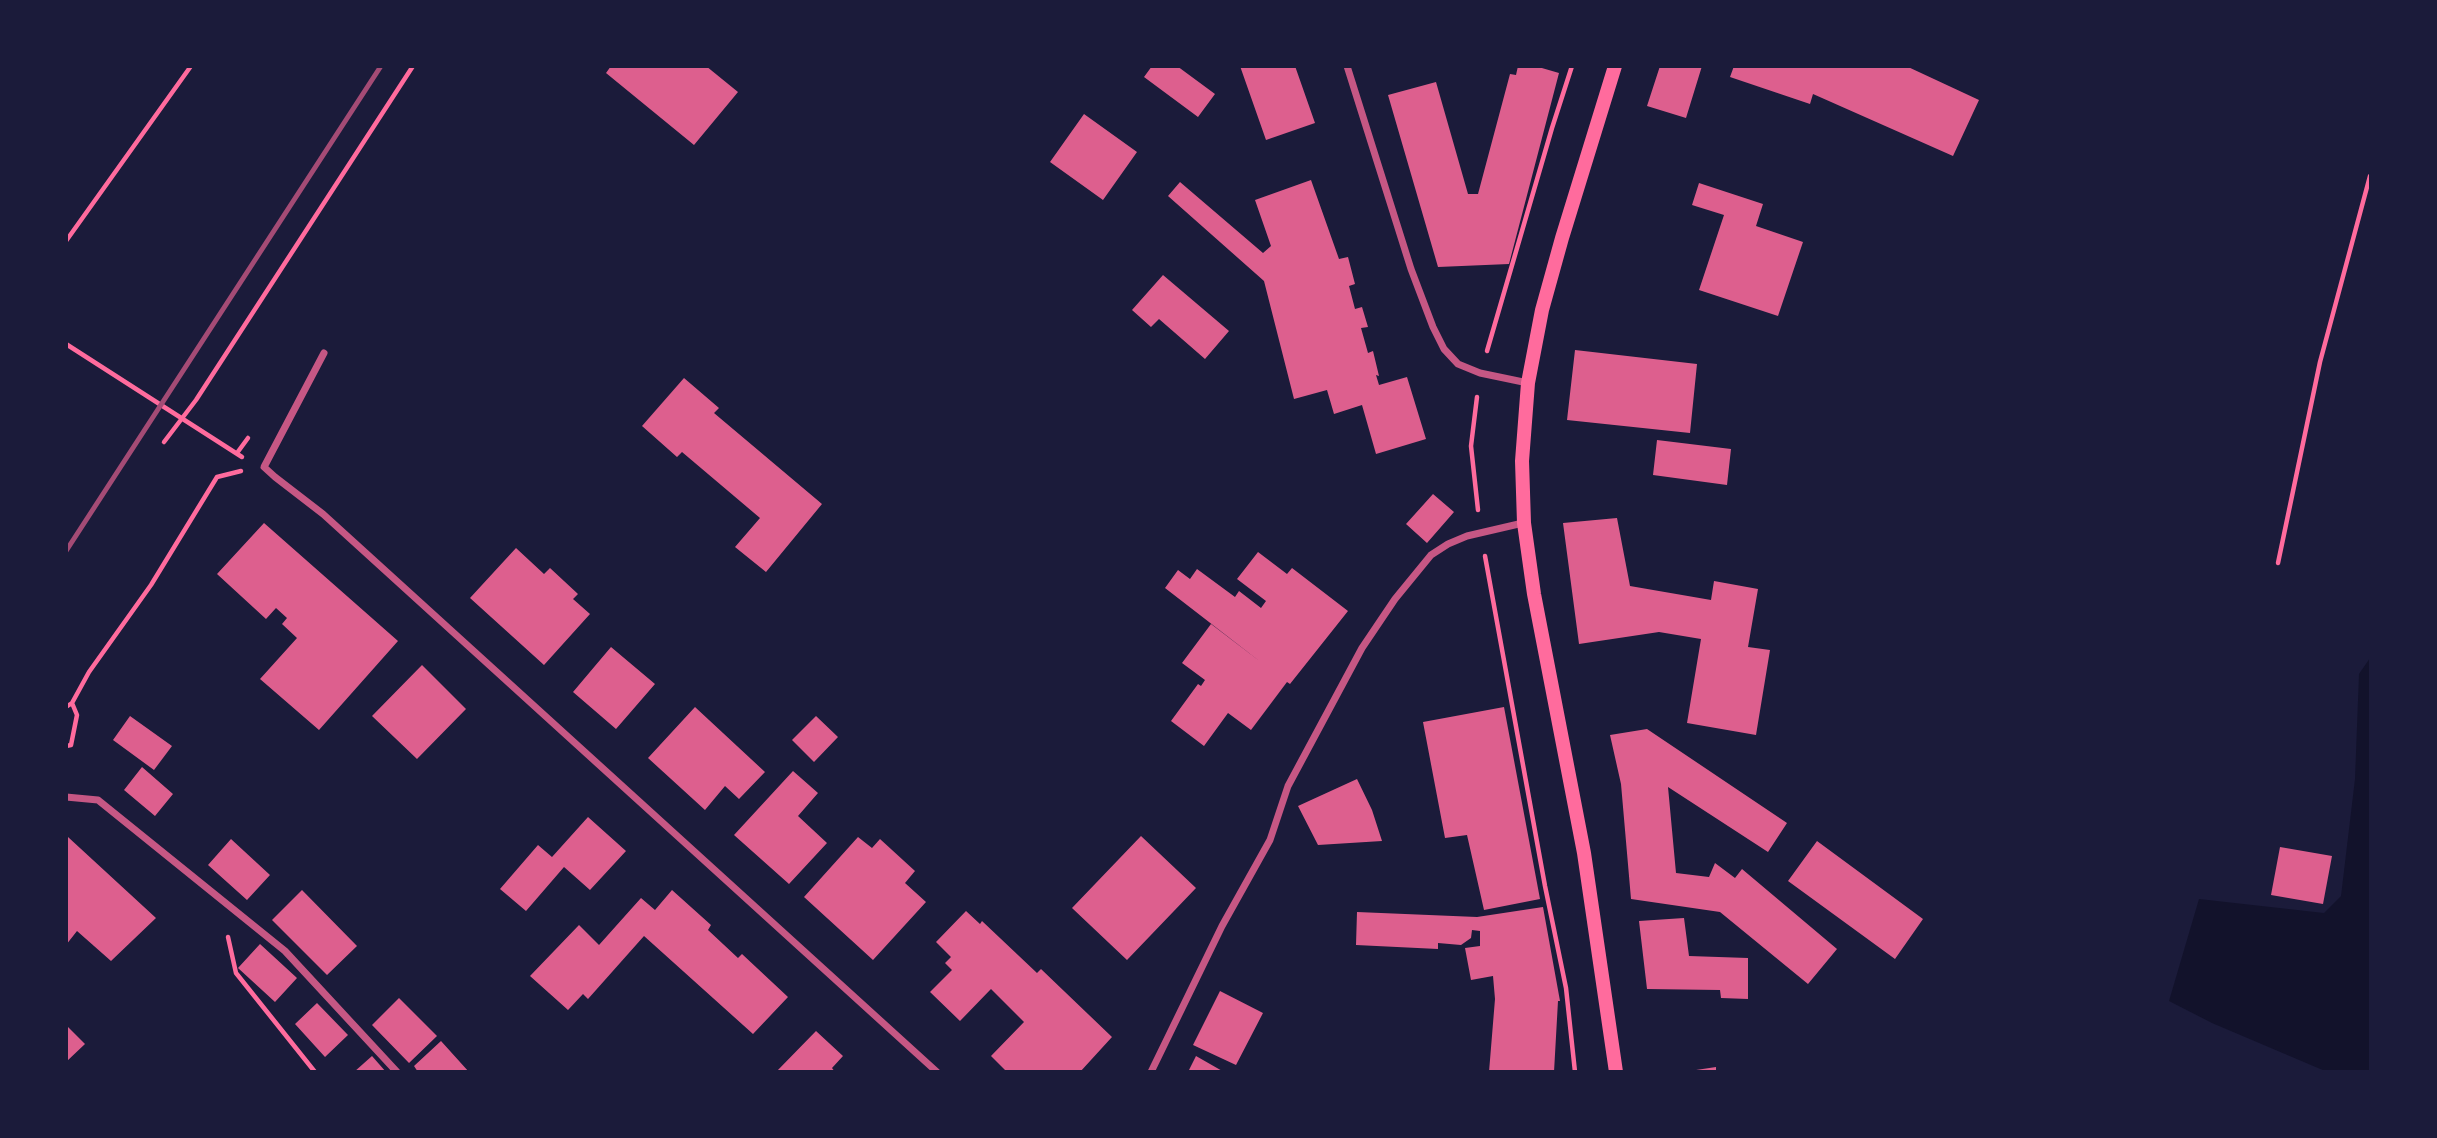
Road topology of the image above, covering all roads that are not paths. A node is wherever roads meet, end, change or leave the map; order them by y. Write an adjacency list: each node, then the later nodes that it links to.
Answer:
1 (1347, 66): 4 (street)
2 (1615, 66): 4 (main road)
3 (324, 353): 8 (street)
4 (1528, 383): 5 (main road)
5 (1524, 523): 9 (street); 10 (main road)
6 (67, 796): 7 (street)
7 (397, 1072)
8 (937, 1072)
9 (1151, 1072)
10 (1616, 1072)

